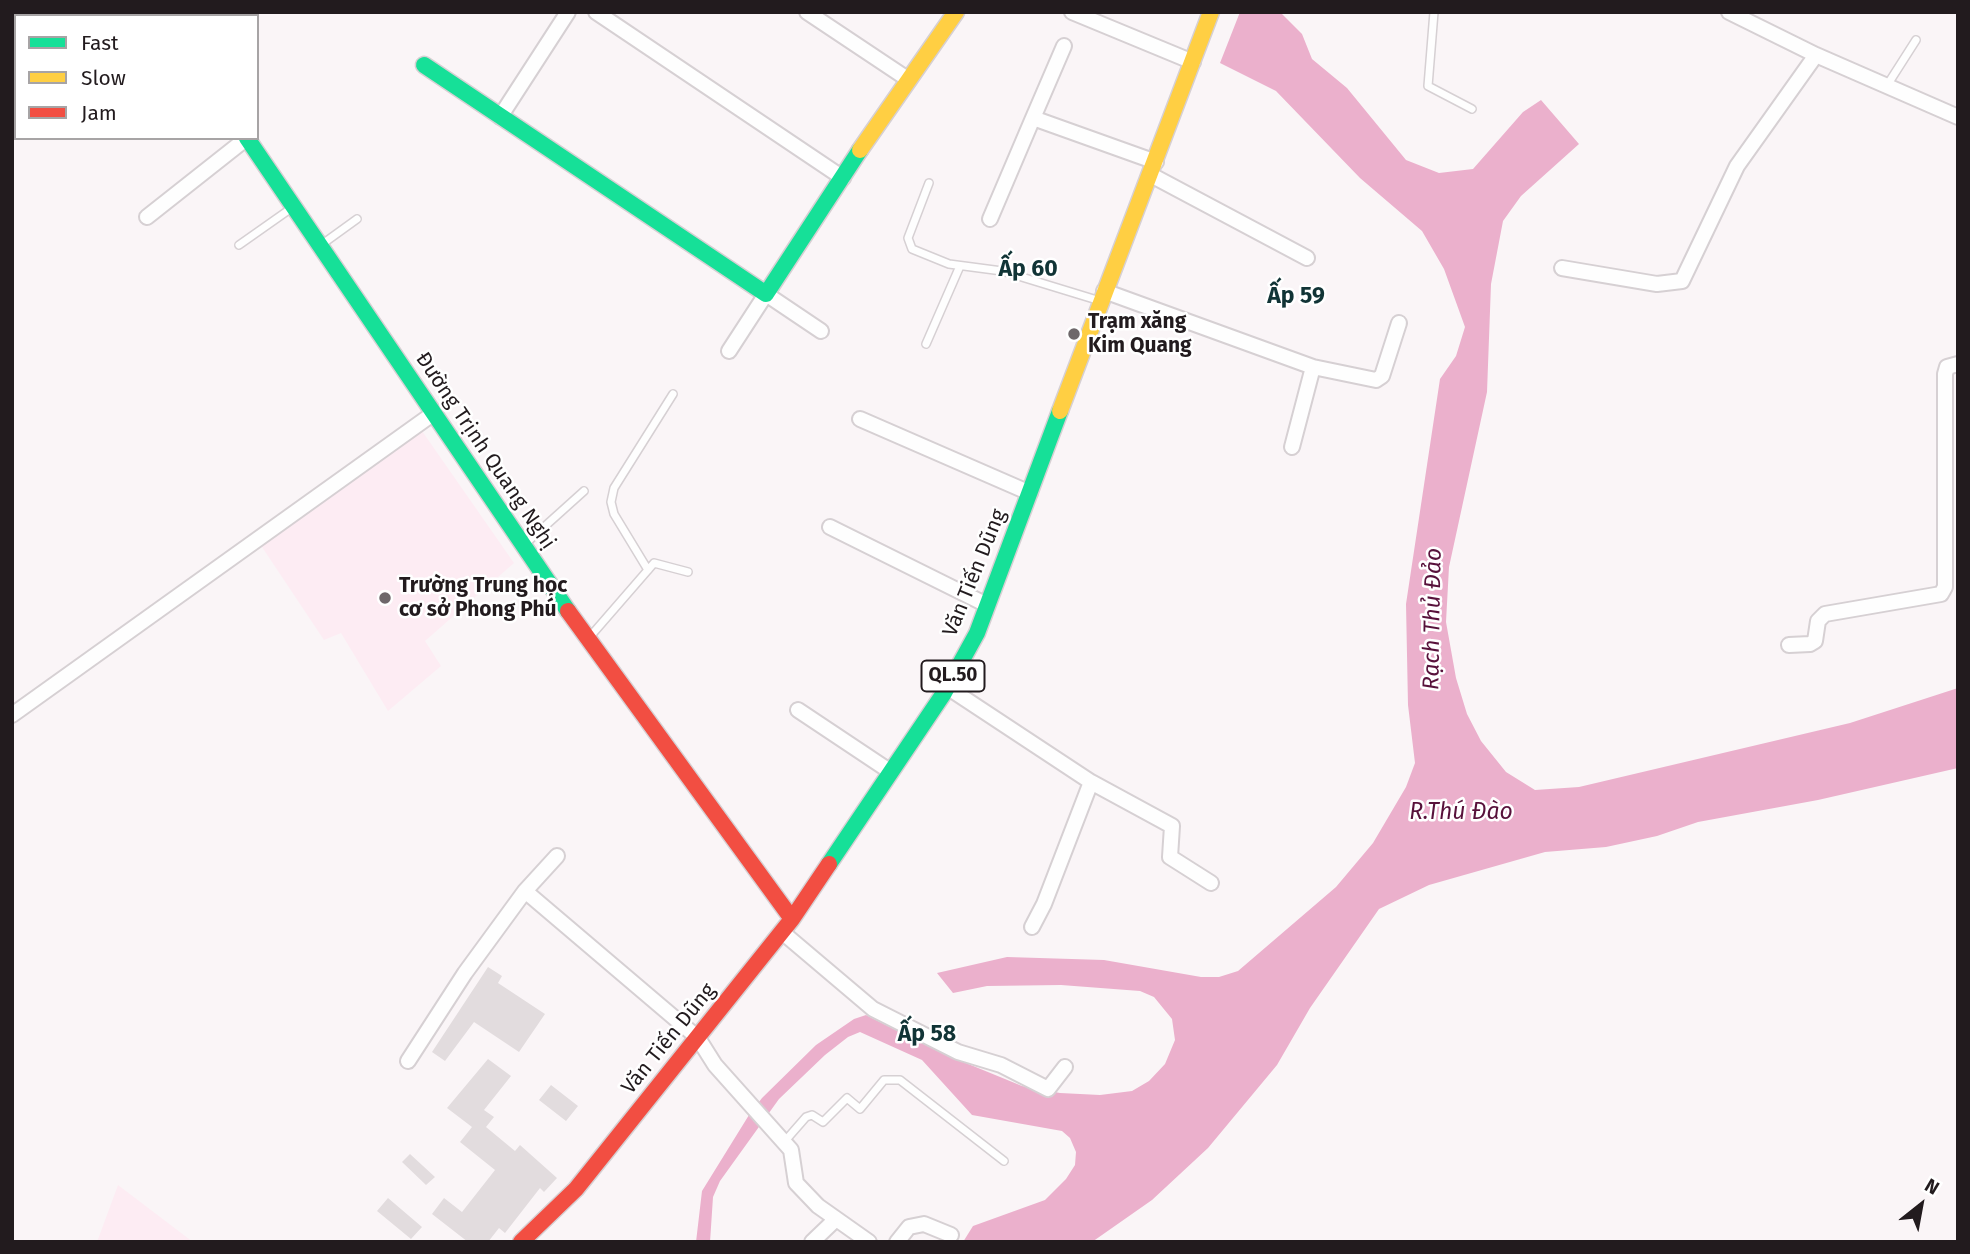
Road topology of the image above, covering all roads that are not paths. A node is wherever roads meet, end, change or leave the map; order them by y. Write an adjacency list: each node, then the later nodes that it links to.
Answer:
1 (568, 12): 17 (street)
2 (596, 12): 23 (street)
3 (807, 12): 14 (street)
4 (956, 12): 14 (main road)
5 (1072, 12): 12 (street)
6 (1211, 12): 12 (main road, Văn Tiến Dũng / QL.50)
7 (1434, 12): 16 (lane)
8 (1729, 12): 11 (street)
9 (1916, 40): 15 (lane)
10 (1064, 47): 19 (street)
11 (1816, 55): 15 (street); 33 (street)
12 (1193, 62): 22 (main road, Văn Tiến Dũng / QL.50)
13 (424, 65): 17 (main road)
14 (909, 80): 23 (main road)
15 (1886, 87): 18 (street)
16 (1472, 109)
17 (500, 117): 34 (main road)
18 (1958, 117)
19 (1033, 118): 22 (street); 28 (street)
20 (244, 140): 26 (street)
21 (248, 140): 25 (main road, Đường Trịnh Quang Nghị)
22 (1154, 168): 31 (street); 35 (main road, Văn Tiến Dũng / QL.50)
23 (843, 178): 34 (main road)
24 (929, 183): 32 (lane)
25 (293, 206): 29 (lane); 30 (main road, Đường Trịnh Quang Nghị)
26 (147, 217)
27 (358, 219): 30 (lane)
28 (990, 219)
29 (239, 244)
30 (321, 246): 43 (main road, Đường Trịnh Quang Nghị)
31 (1307, 258)
32 (960, 266): 35 (lane); 38 (lane)
33 (1562, 268)
34 (766, 294): 37 (street); 39 (street)
35 (1102, 296): 41 (street); 47 (main road, Văn Tiến Dũng / QL.50)
36 (1399, 323): 41 (street)
37 (821, 331)
38 (926, 344)
39 (729, 351)
40 (1958, 364): 48 (street)
41 (1313, 367): 45 (street)
42 (673, 394): 51 (lane)
43 (434, 413): 50 (main road, Đường Trịnh Quang Nghị); 58 (street)
44 (860, 419): 47 (street)
45 (1292, 447)
46 (584, 491): 50 (lane)
47 (1030, 493): 53 (main road, Văn Tiến Dũng / QL.50)
48 (1952, 497): 55 (street)
49 (830, 527): 53 (street)
50 (524, 545): 54 (main road, Đường Trịnh Quang Nghị)
51 (648, 570): 52 (lane); 54 (lane)
52 (688, 572)
53 (987, 606): 56 (main road, Văn Tiến Dũng / QL.50)
54 (587, 639): 64 (main road, Đường Trịnh Quang Nghị)
55 (1789, 645)
56 (947, 687): 59 (main road, Văn Tiến Dũng / QL.50); 60 (street)
57 (798, 710): 59 (street)
58 (12, 715)
59 (891, 772): 64 (main road, Văn Tiến Dũng / QL.50)
60 (1091, 782): 62 (street); 65 (street)
61 (557, 856): 63 (street)
62 (1211, 883)
63 (525, 891): 66 (street); 67 (street)
64 (787, 926): 66 (main road, Văn Tiến Dũng / QL.50); 68 (street)
65 (1032, 927)
66 (698, 1038): 69 (street); 73 (main road, Văn Tiến Dũng / QL.50)
67 (408, 1061)
68 (1065, 1067)
69 (785, 1141): 70 (lane); 71 (street)
70 (1004, 1161)
71 (836, 1219): 74 (street); 75 (street)
72 (951, 1235): 76 (street)
73 (521, 1242)
74 (812, 1242)
75 (869, 1242)
76 (897, 1242)

